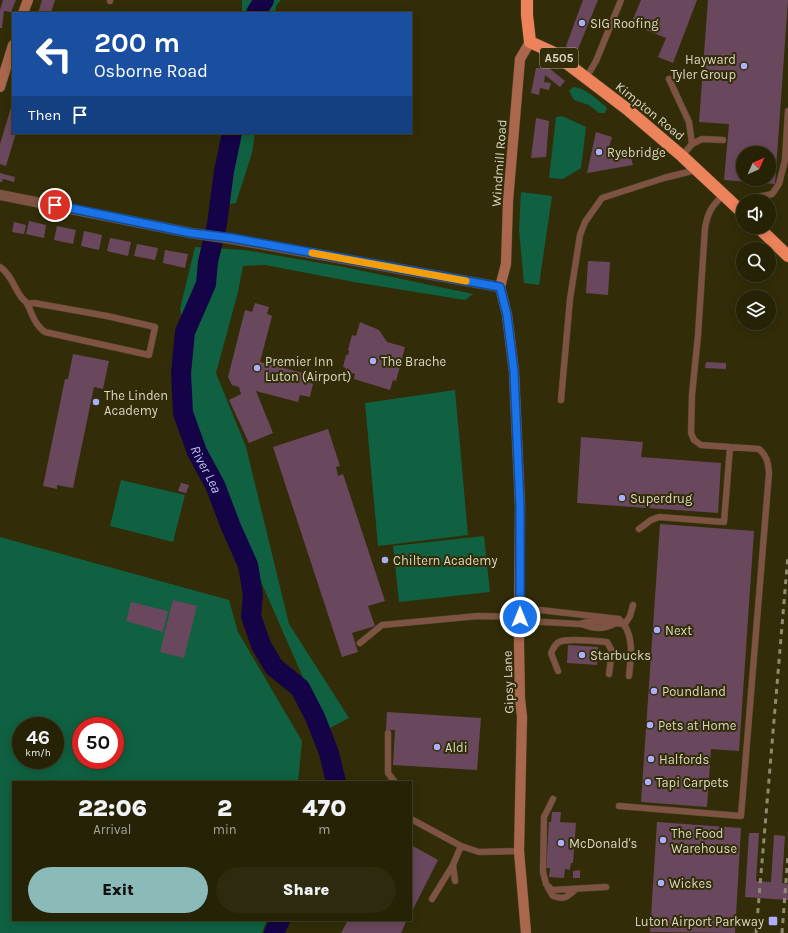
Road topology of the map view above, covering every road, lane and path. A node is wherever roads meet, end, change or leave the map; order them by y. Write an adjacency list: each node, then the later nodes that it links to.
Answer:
1 (28, 0): 4 (main road)
2 (527, 0): 5 (highway, A505)
3 (621, 0): 7 (lane)
4 (23, 12)
5 (530, 42): 7 (highway, Kimpton Road / A505); 23 (main road, Windmill Road)
6 (12, 48): 9 (main road)
7 (586, 78): 14 (highway, Kimpton Road / A505)
8 (669, 79): 13 (lane)
9 (0, 87)
10 (788, 111): 11 (lane)
11 (787, 130): 17 (lane)
12 (723, 140): 13 (lane)
13 (692, 144): 14 (lane)
14 (682, 156): 15 (highway, Kimpton Road / A505)
15 (698, 170): 16 (highway, Kimpton Road / A505); 25 (lane)
16 (724, 194): 19 (highway, Kimpton Road / A505); 26 (lane)
17 (772, 194)
18 (0, 195): 23 (street)
19 (736, 205)
20 (765, 234): 21 (highway)
21 (788, 256)
22 (0, 267): 24 (lane)
23 (500, 287): 29 (main road, Gipsy Lane)
24 (28, 304): 24 (lane)
25 (561, 400)
26 (730, 447): 27 (lane); 38 (lane)
27 (639, 529)
28 (633, 605): 30 (lane)
29 (520, 617): 30 (lane); 30 (lane); 31 (lane); 41 (main road, Gipsy Lane)
30 (625, 624): 34 (lane)
31 (360, 643)
32 (558, 671): 33 (lane)
33 (609, 674)
34 (629, 676)
35 (388, 733): 36 (lane)
36 (394, 781)
37 (553, 799): 44 (lane)
38 (619, 806)
39 (412, 820): 40 (lane)
40 (461, 846): 41 (lane); 42 (lane)
41 (519, 852): 48 (main road, Gipsy Lane)
42 (453, 866): 43 (lane); 47 (lane)
43 (455, 881)
44 (546, 884): 46 (lane); 46 (lane)
45 (606, 887): 46 (lane)
46 (576, 889)
47 (432, 899)
48 (526, 933)

